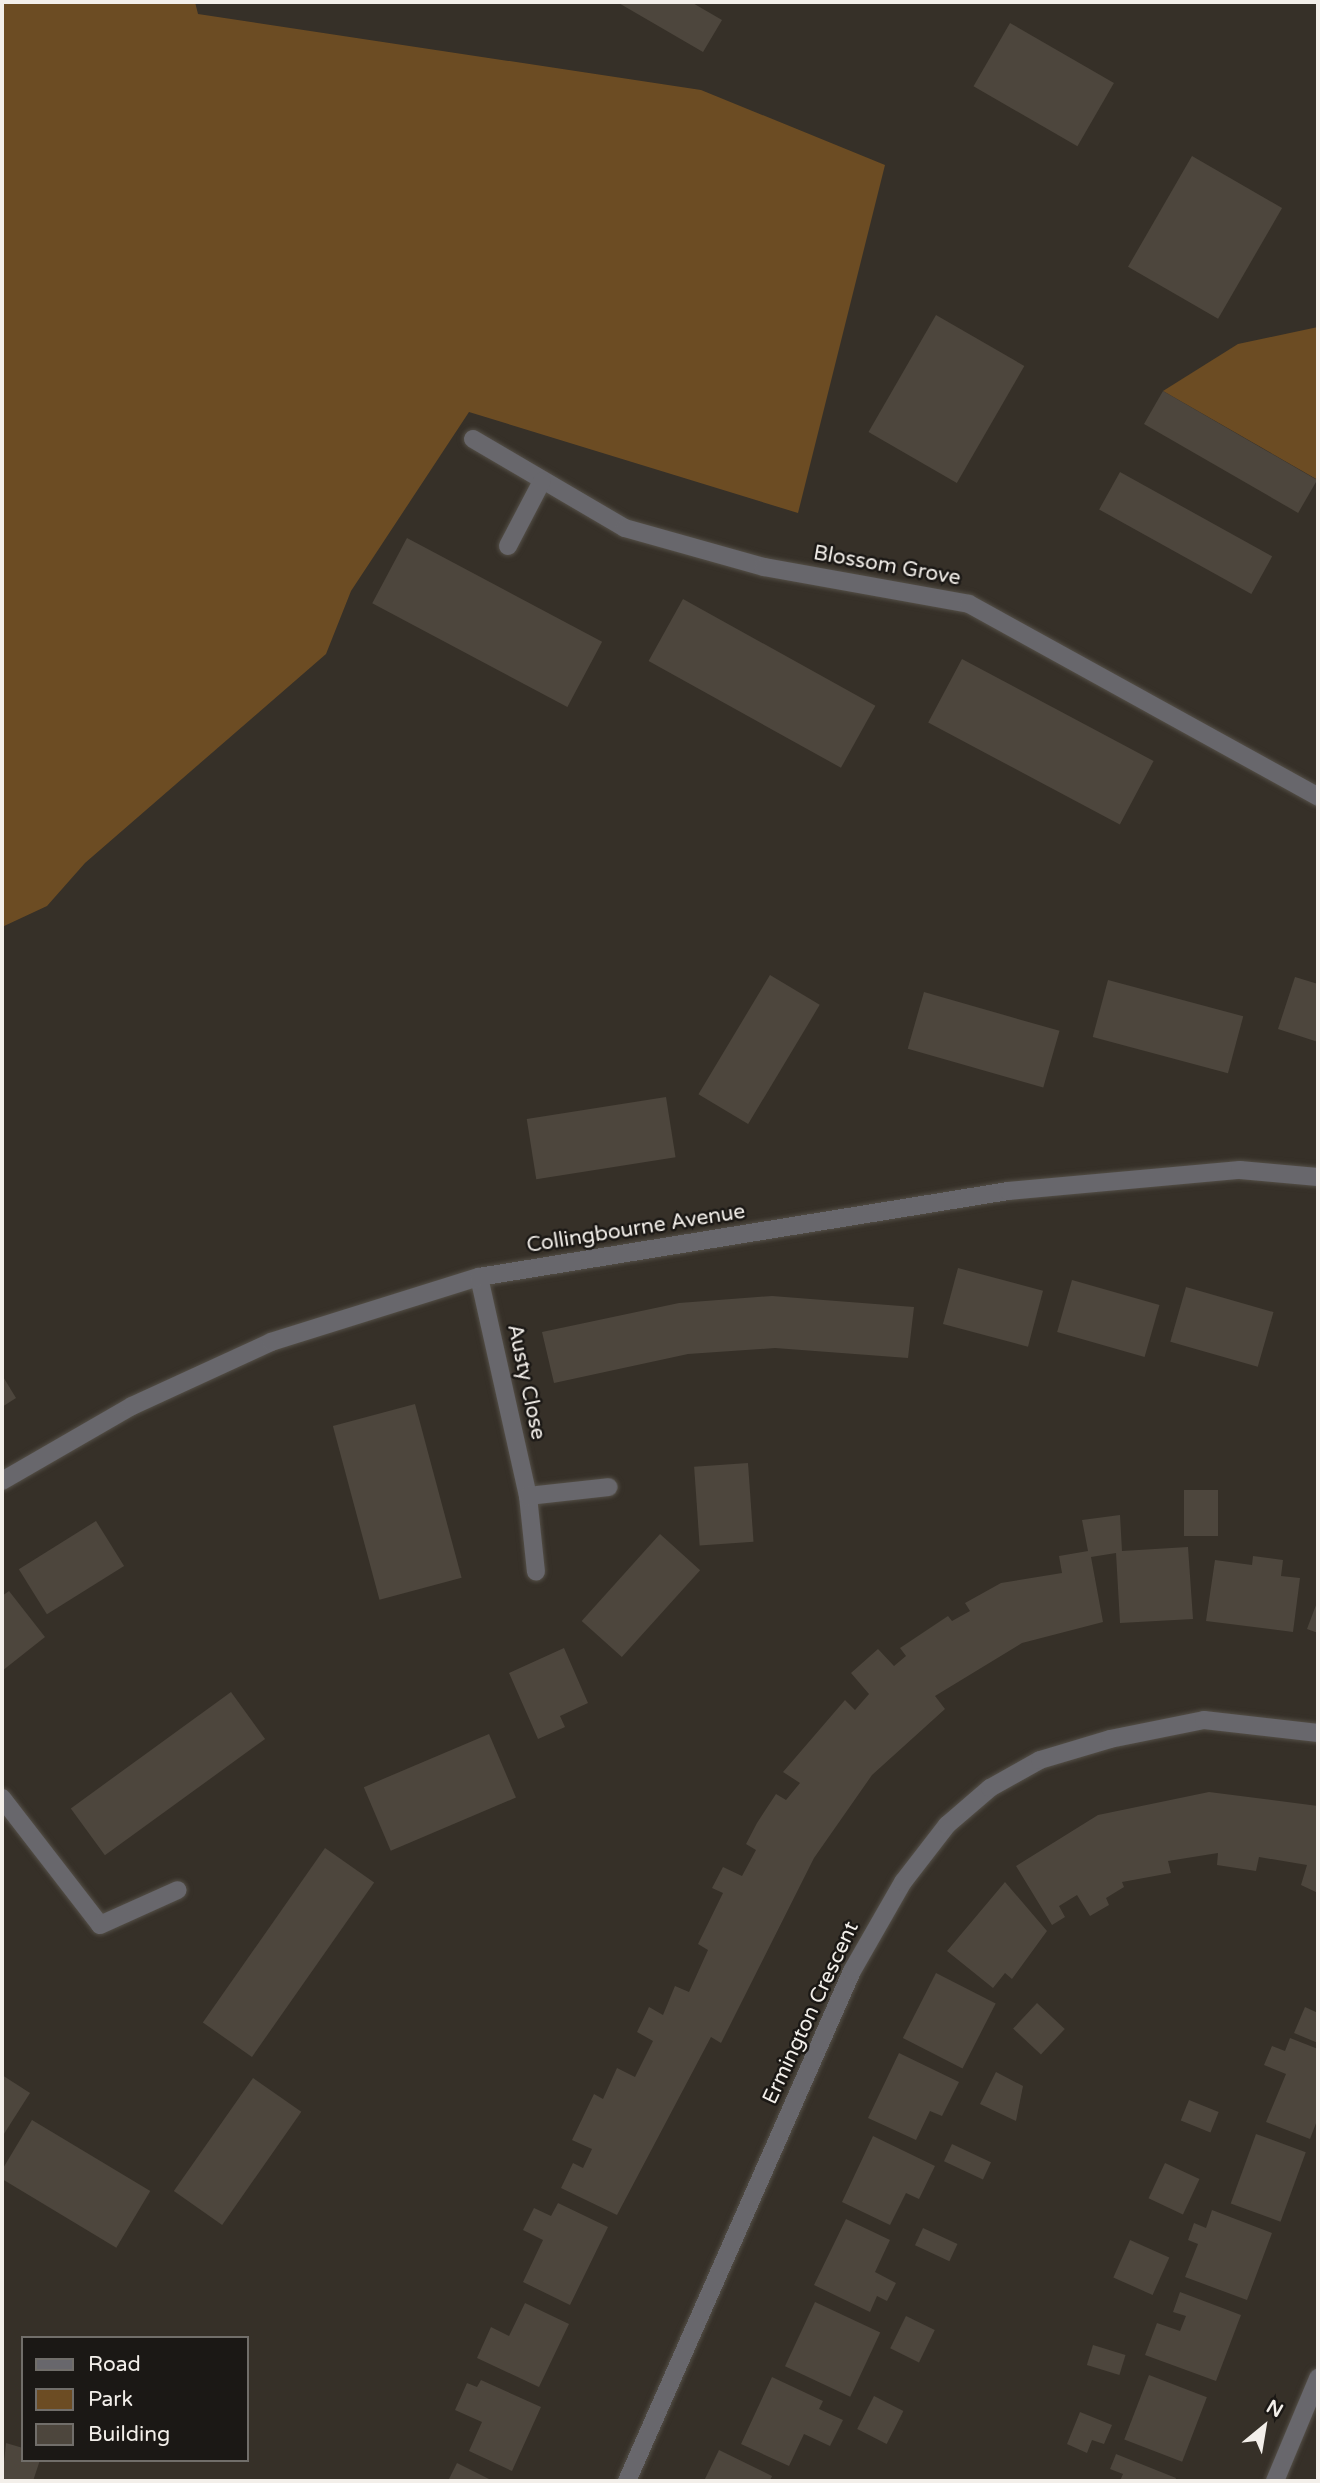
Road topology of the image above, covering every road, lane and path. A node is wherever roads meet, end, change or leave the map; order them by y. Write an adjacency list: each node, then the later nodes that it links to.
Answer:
1 (474, 439): 2 (street, Blossom Grove)
2 (542, 481): 3 (street); 4 (street, Blossom Grove)
3 (508, 546)
4 (1318, 797)
5 (1318, 1177): 6 (street, Collingbourne Avenue)
6 (480, 1278): 7 (street, Collingbourne Avenue); 9 (street, Austy Close)
7 (2, 1481)
8 (609, 1488): 9 (street)
9 (527, 1496): 10 (street, Austy Close)
10 (536, 1572)
11 (1318, 1734): 15 (street, Ermington Crescent)
12 (2, 1798): 13 (street)
13 (178, 1890)
14 (1318, 2378): 16 (street)
15 (627, 2481)
16 (1275, 2481)

